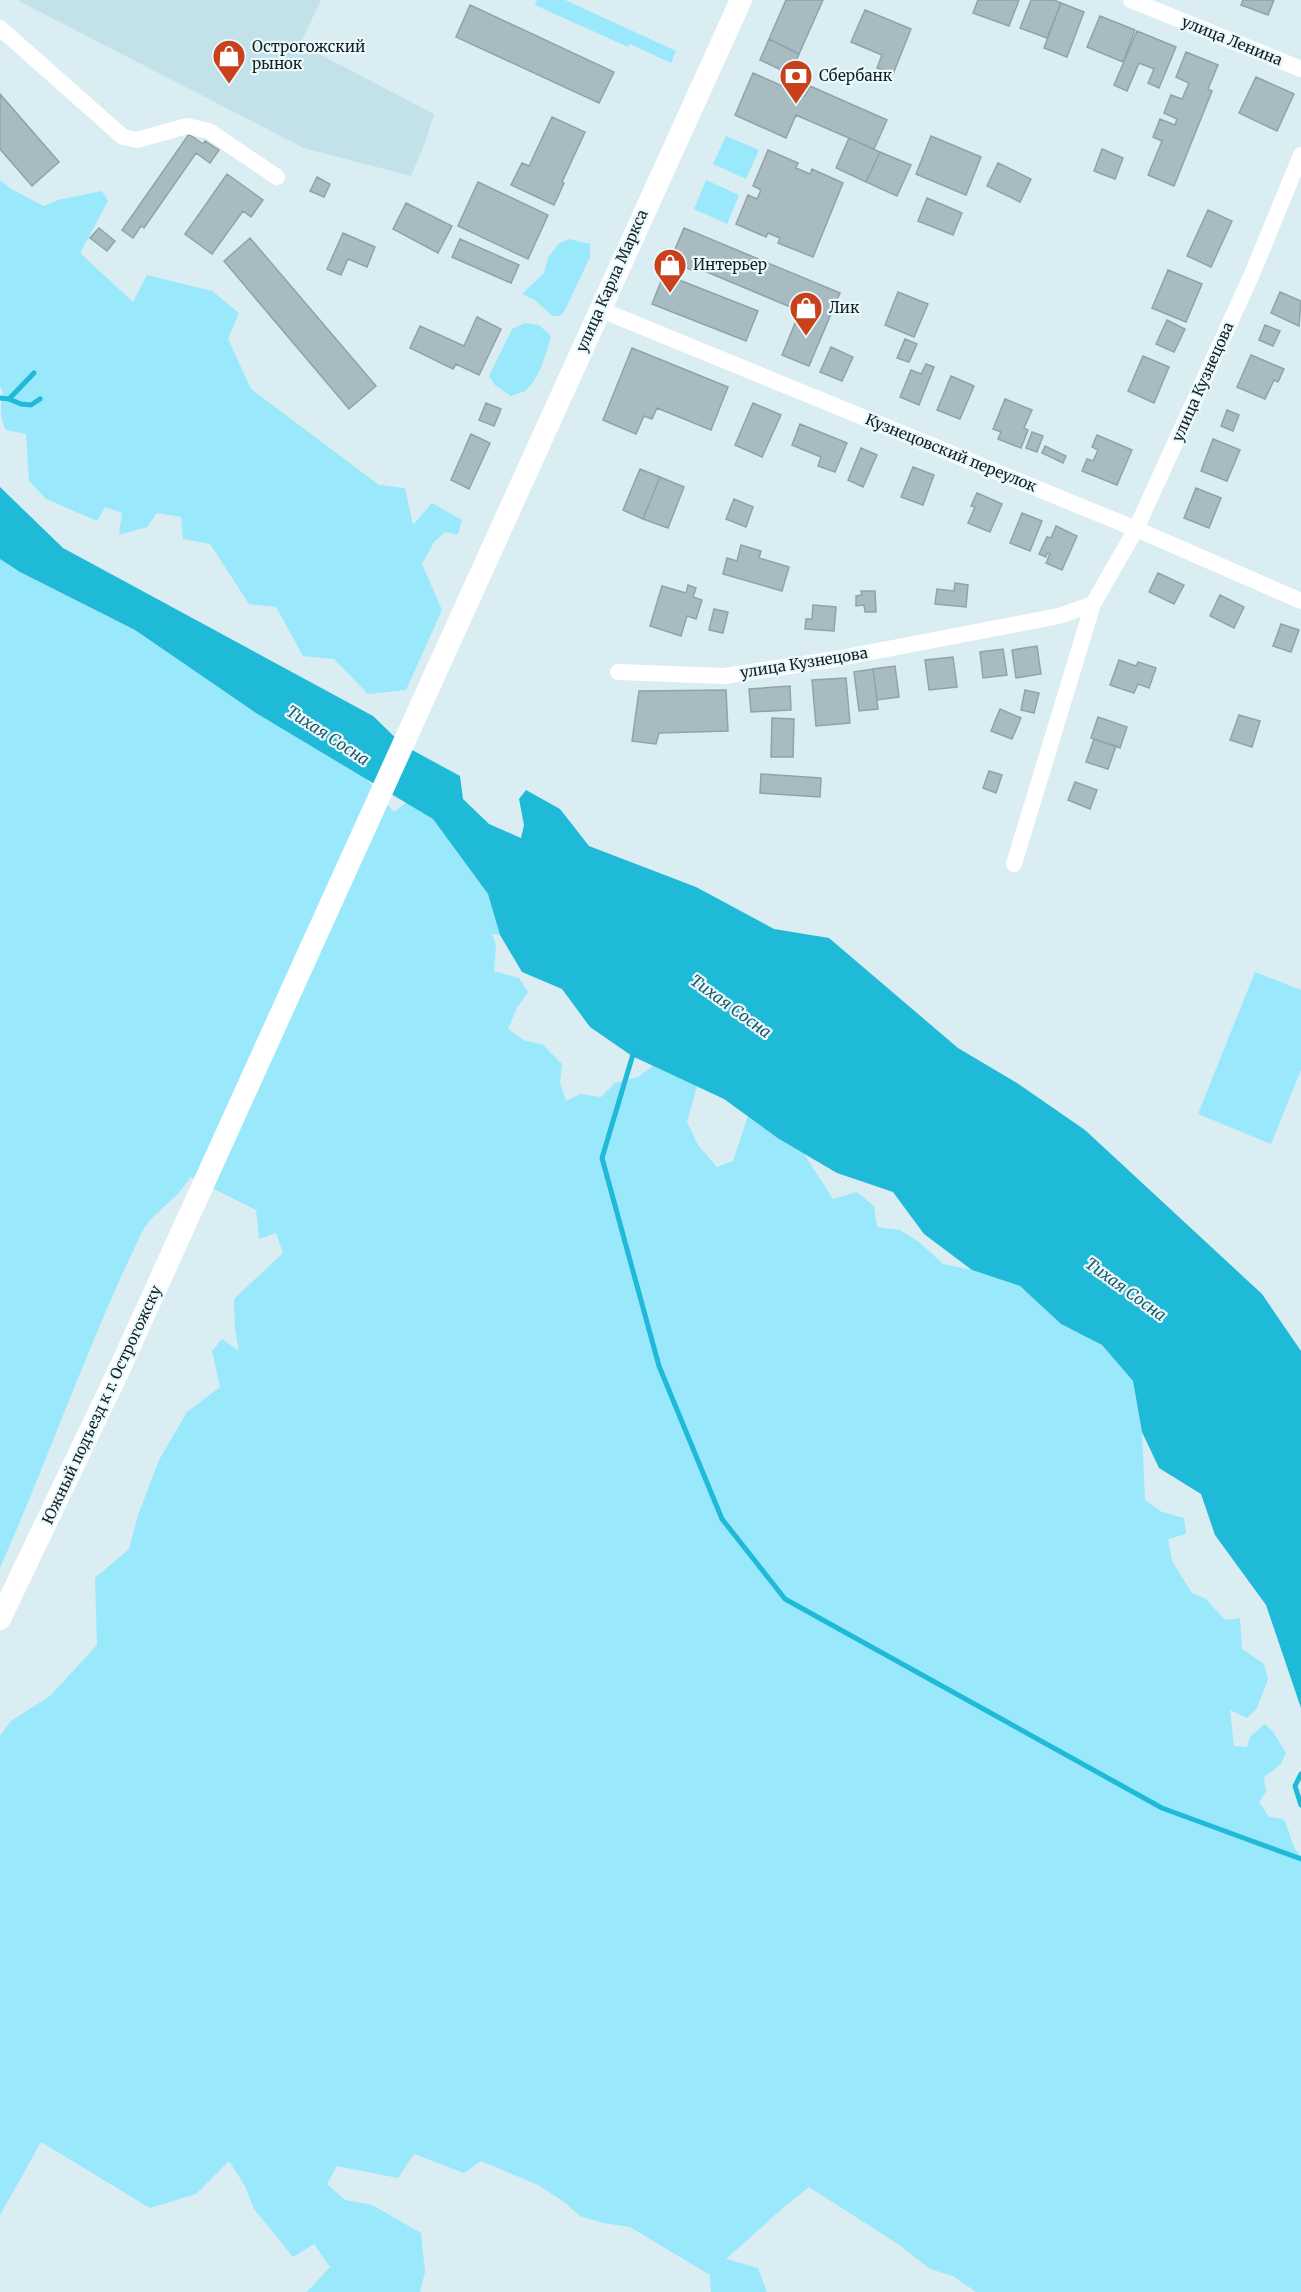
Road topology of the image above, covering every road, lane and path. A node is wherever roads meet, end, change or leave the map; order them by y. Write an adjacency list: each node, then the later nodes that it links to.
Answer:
1 (741, 0): 7 (main road, улица Карла Маркса)
2 (1131, 0): 4 (street, улица Ленина)
3 (0, 28): 6 (street)
4 (1301, 69)
5 (1301, 155): 8 (street, улица Кузнецова)
6 (277, 177)
7 (599, 309): 8 (street, Кузнецовский переулок); 13 (main road, улица Карла Маркса)
8 (1136, 530): 9 (street, Кузнецовский переулок); 10 (street, улица Кузнецова)
9 (1301, 601)
10 (1093, 604): 11 (street, улица Кузнецова); 12 (street, улица Кузнецова)
11 (618, 672)
12 (1014, 864)
13 (201, 1190): 14 (main road, Южный подъезд к г. Острогожску)
14 (0, 1619)

